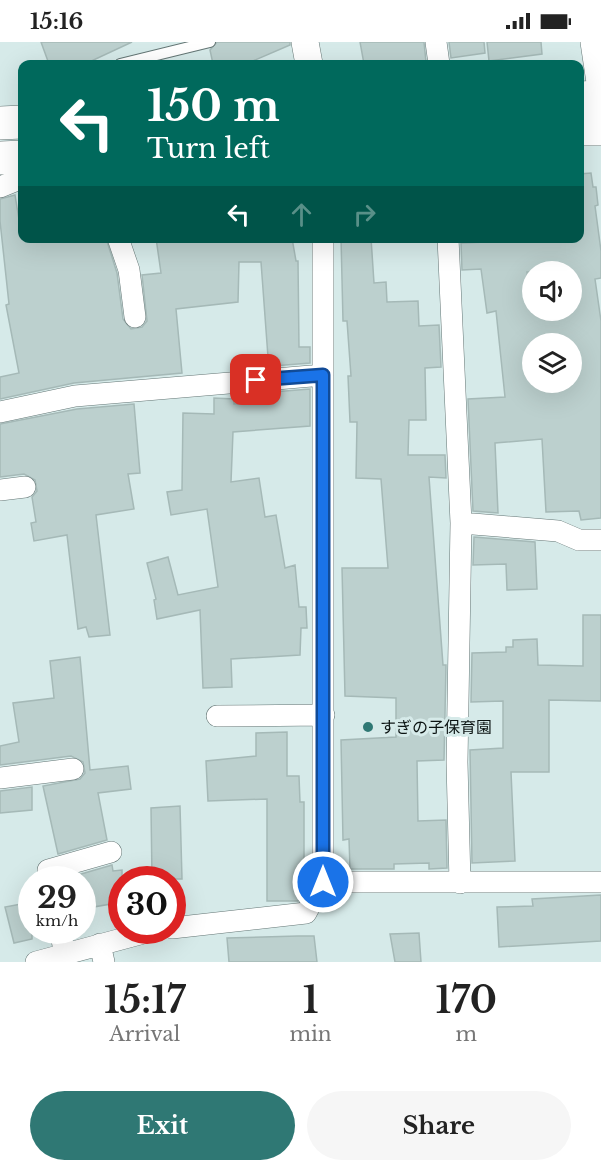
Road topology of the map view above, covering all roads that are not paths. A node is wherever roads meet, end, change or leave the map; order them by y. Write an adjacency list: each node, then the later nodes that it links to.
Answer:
1 (210, 42): 5 (lane)
2 (306, 42): 6 (street)
3 (436, 42): 7 (street)
4 (594, 42): 8 (street)
5 (136, 60)
6 (308, 60)
7 (438, 60)
8 (601, 89)
9 (601, 97): 10 (main road)
10 (584, 98)
11 (18, 122): 12 (main road)
12 (0, 123)
13 (584, 129): 14 (main road)
14 (601, 129)
15 (18, 157): 16 (main road)
16 (0, 158)
17 (18, 180): 18 (street)
18 (0, 188)
19 (120, 243): 22 (street)
20 (323, 243): 23 (street)
21 (448, 243): 27 (street)
22 (135, 317)
23 (323, 375): 24 (street); 29 (street)
24 (0, 412)
25 (25, 487): 26 (street)
26 (0, 490)
27 (461, 523): 28 (street); 37 (street)
28 (601, 540)
29 (324, 715): 30 (street); 35 (street)
30 (217, 716)
31 (74, 769): 32 (street)
32 (0, 778)
33 (111, 852): 34 (street)
34 (62, 866)
35 (323, 882): 37 (street); 38 (street)
36 (601, 882): 37 (street)
37 (460, 883)
38 (186, 926)
39 (63, 944): 42 (street)
40 (123, 944): 41 (street)
41 (102, 953): 42 (street)
42 (65, 955): 43 (street)
43 (36, 962)

